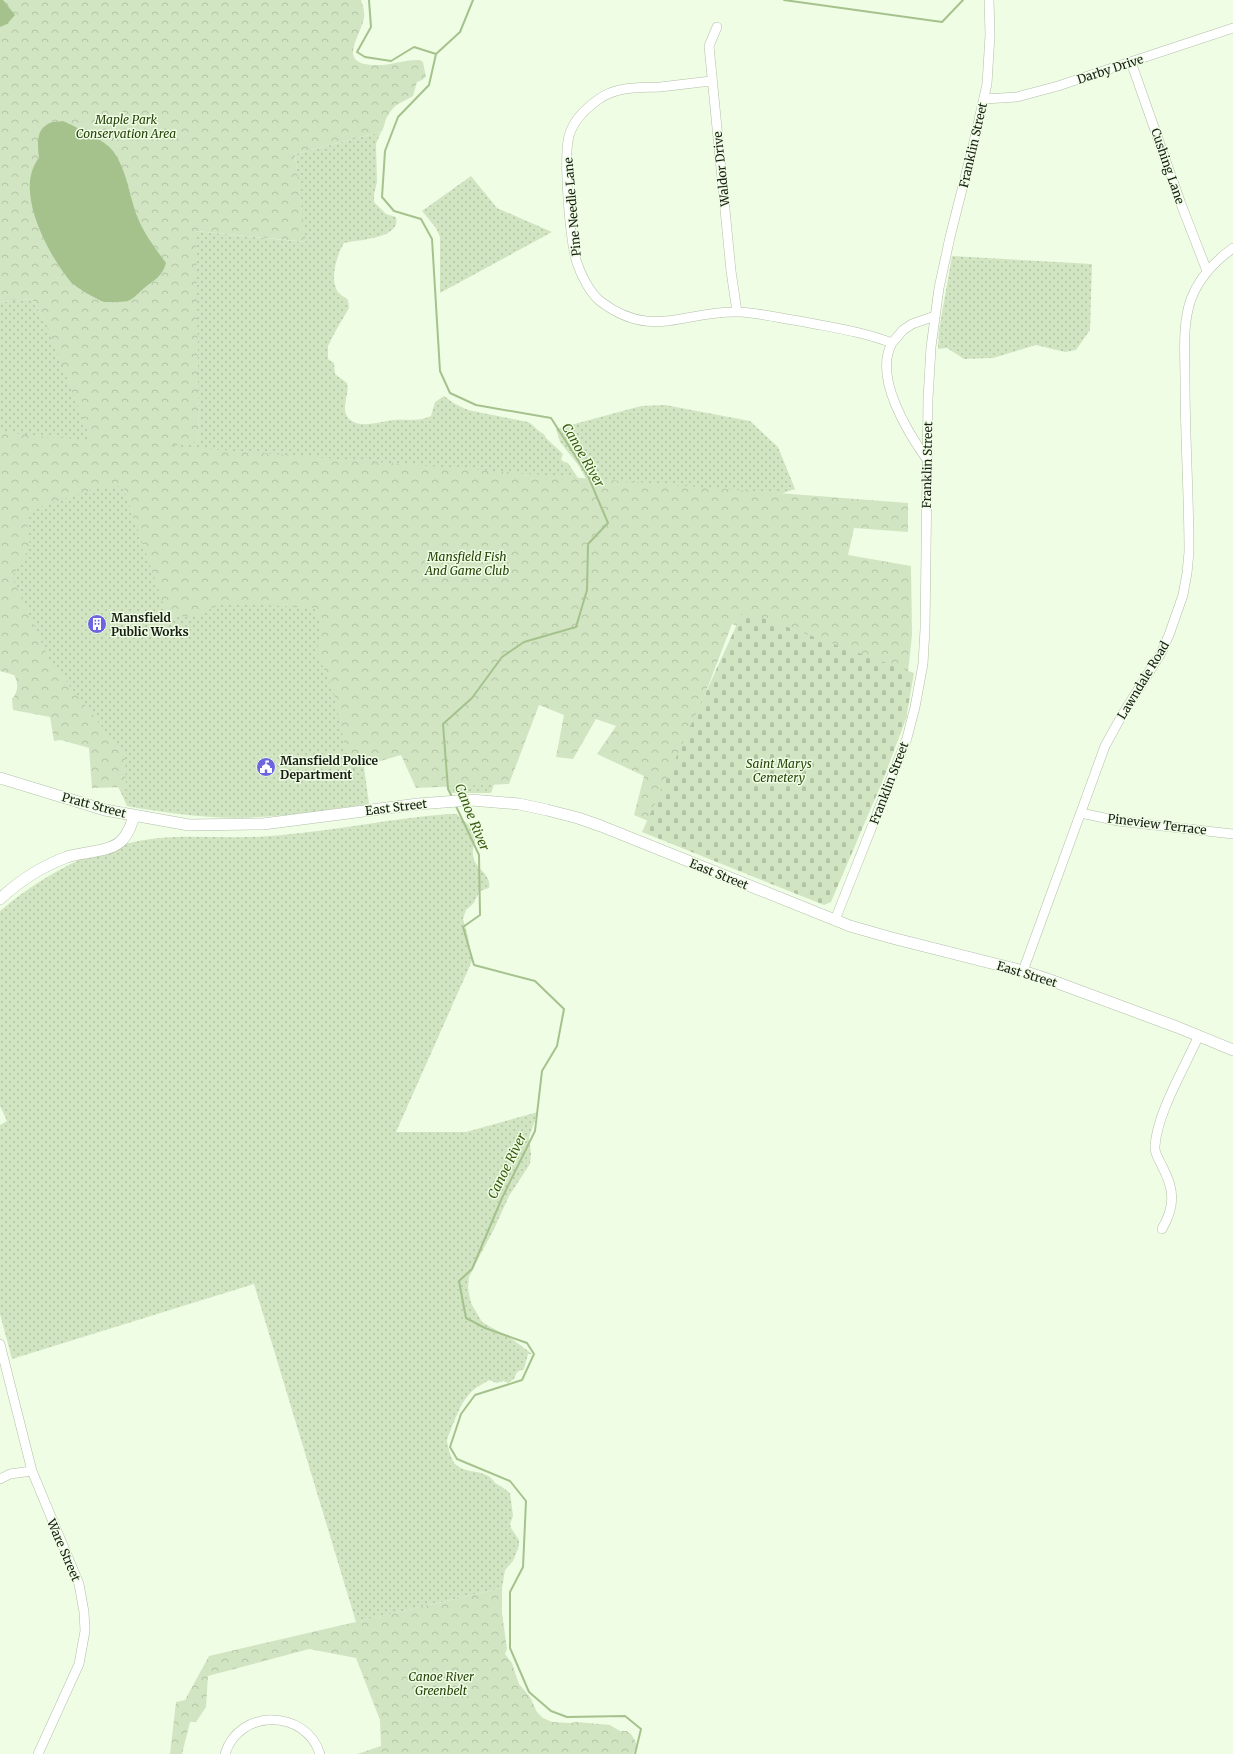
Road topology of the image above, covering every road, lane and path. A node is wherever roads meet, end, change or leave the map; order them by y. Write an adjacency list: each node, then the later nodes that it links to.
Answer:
1 (989, 0): 6 (street, Franklin Street)
2 (717, 27): 5 (street, Waldor Drive)
3 (1233, 28): 4 (street, Darby Drive)
4 (1131, 62): 6 (street, Darby Drive); 8 (street, Cushing Lane)
5 (711, 81): 9 (street, Waldor Drive); 9 (street, Pine Needle Lane)
6 (984, 99): 10 (street, Franklin Street)
7 (1233, 248): 8 (street, Lawndale Road)
8 (1208, 271): 14 (street, Lawndale Road)
9 (737, 312): 11 (street, Pine Needle Lane)
10 (935, 316): 11 (street); 12 (street, Franklin Street)
11 (892, 343): 12 (street)
12 (928, 461): 19 (street, Franklin Street)
13 (0, 778): 15 (main road, Pratt Street)
14 (1081, 813): 17 (street, Pineview Terrace); 20 (street, Lawndale Road)
15 (134, 816): 16 (main road, Pratt Street); 18 (main road)
16 (189, 825): 19 (main road, East Street)
17 (1233, 834)
18 (0, 899)
19 (835, 920): 20 (main road, East Street)
20 (1023, 971): 21 (main road, East Street)
21 (1199, 1035): 22 (main road, East Street); 23 (street)
22 (1233, 1050)
23 (1162, 1229)
24 (0, 1344): 25 (street, Ware Street)
25 (32, 1472): 26 (street); 27 (street, Ware Street)
26 (0, 1479)
27 (38, 1754)
28 (226, 1754): 29 (street)
29 (320, 1754)

